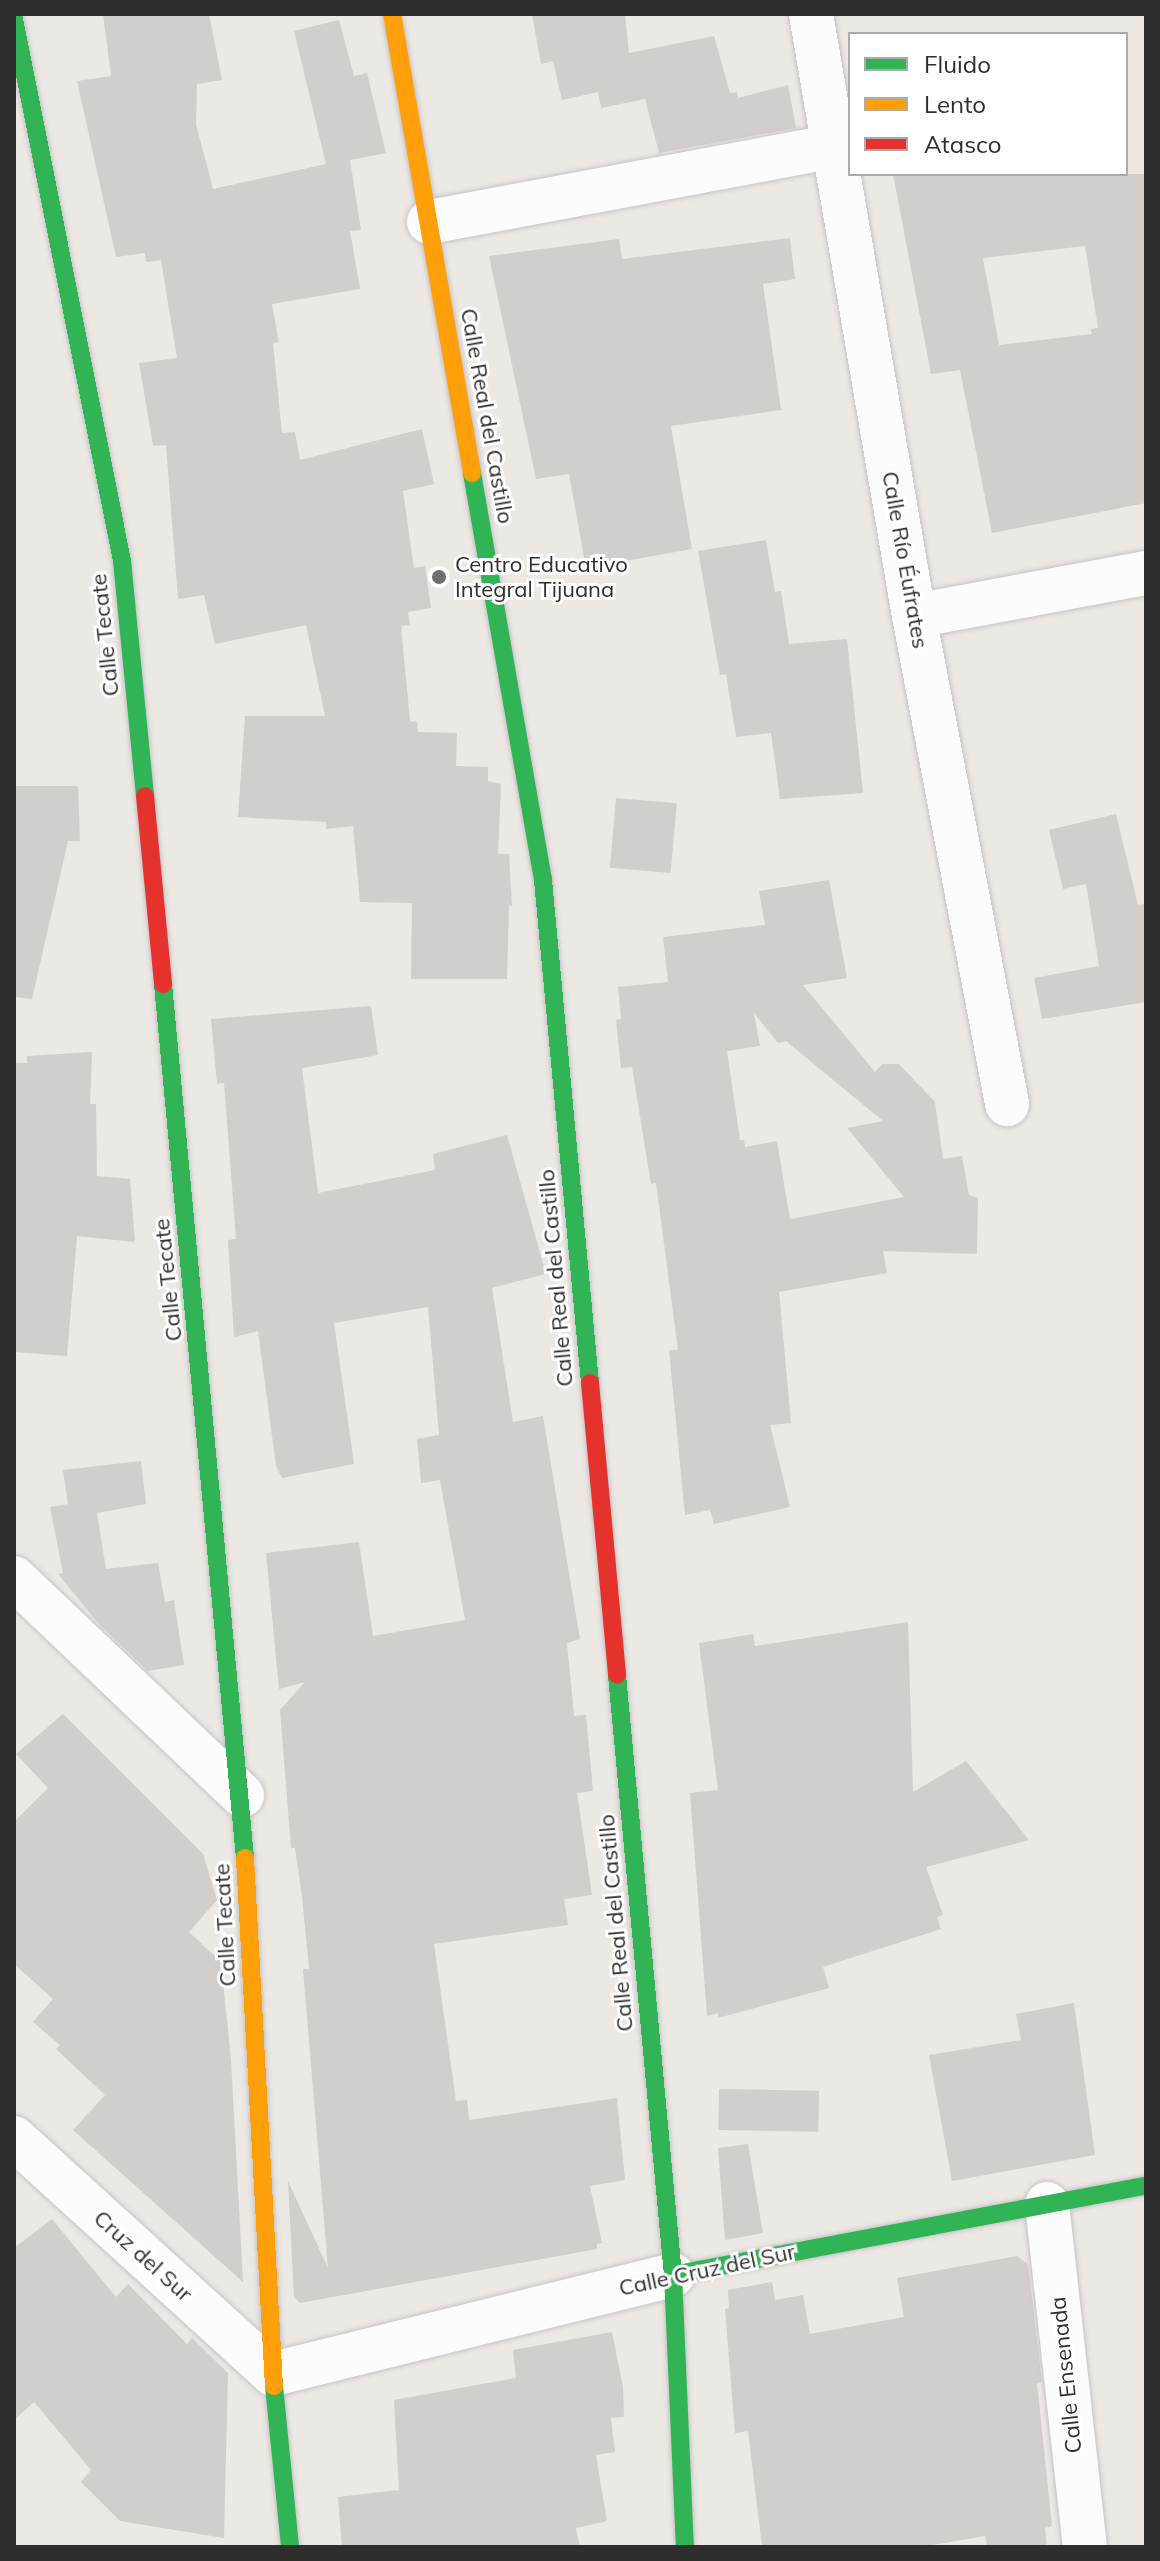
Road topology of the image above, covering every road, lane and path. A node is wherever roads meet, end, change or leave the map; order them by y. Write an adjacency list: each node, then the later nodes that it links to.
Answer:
1 (392, 14): 5 (street, Calle Real del Castillo)
2 (811, 14): 4 (street, Calle Río Éufrates)
3 (14, 19): 10 (street, Calle Tecate)
4 (834, 146): 5 (street); 7 (street, Calle Río Éufrates)
5 (429, 222): 14 (street, Calle Real del Castillo)
6 (1146, 573): 7 (street)
7 (914, 616): 8 (street, Calle Río Éufrates)
8 (1007, 1104)
9 (14, 1578): 10 (street)
10 (242, 1795): 15 (street, Calle Tecate)
11 (14, 2138): 15 (street, Cruz del Sur)
12 (1146, 2186): 13 (street, Calle Cruz del Sur)
13 (1047, 2204): 14 (street, Calle Cruz del Sur); 18 (street, Calle Ensenada)
14 (673, 2275): 15 (street, Calle Cruz del Sur); 17 (street, Calle Real del Castillo)
15 (273, 2374): 16 (street, Calle Tecate)
16 (290, 2547)
17 (685, 2547)
18 (1085, 2547)

